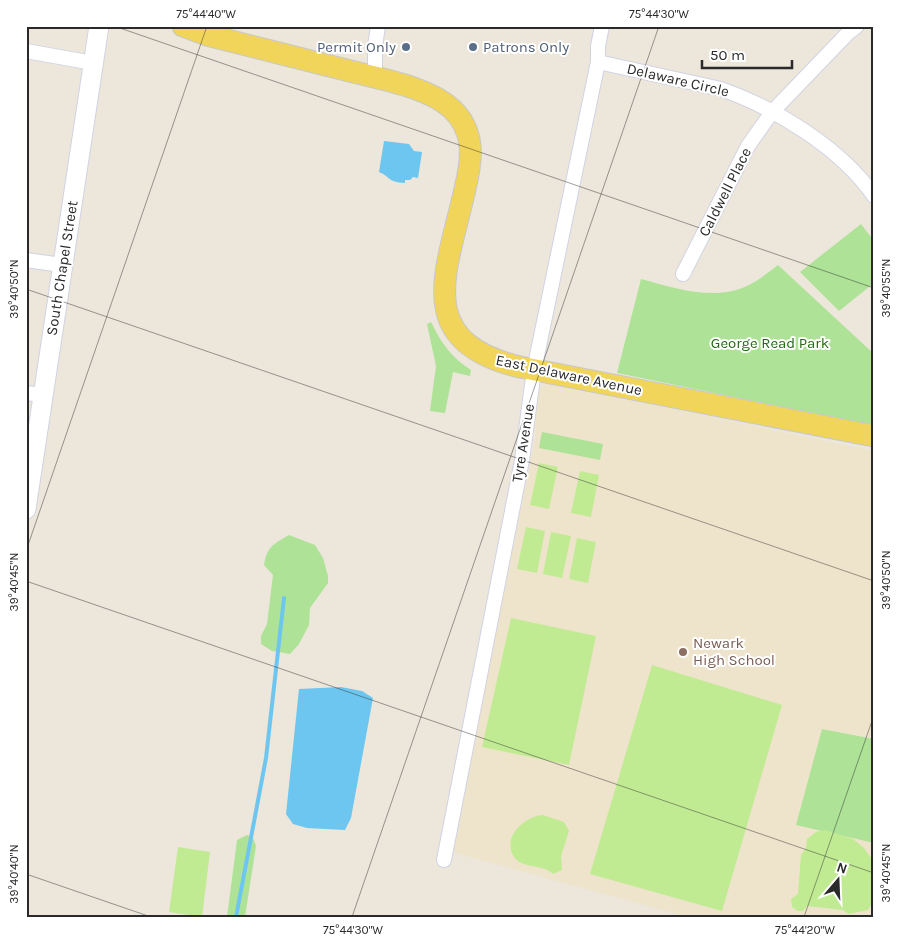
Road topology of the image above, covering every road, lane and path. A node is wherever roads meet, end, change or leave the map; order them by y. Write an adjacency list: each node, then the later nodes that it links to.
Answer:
1 (99, 26): 8 (street, South Chapel Street)
2 (183, 26): 9 (main road, East Delaware Avenue)
3 (378, 26): 9 (street)
4 (602, 26): 7 (street, Tyre Avenue)
5 (858, 26): 10 (street, Caldwell Place)
6 (26, 51): 8 (street)
7 (598, 62): 10 (street, Delaware Circle); 15 (street, Tyre Avenue)
8 (92, 63): 13 (street, South Chapel Street)
9 (375, 78): 15 (main road, East Delaware Avenue)
10 (772, 112): 11 (street, Delaware Circle); 14 (street, Caldwell Place)
11 (874, 196)
12 (26, 260): 13 (street)
13 (62, 265): 16 (street, South Chapel Street)
14 (683, 274)
15 (534, 370): 17 (main road, East Delaware Avenue); 19 (street, Tyre Avenue)
16 (34, 394): 18 (street, South Chapel Street)
17 (874, 436)
18 (26, 509)
19 (444, 860)

